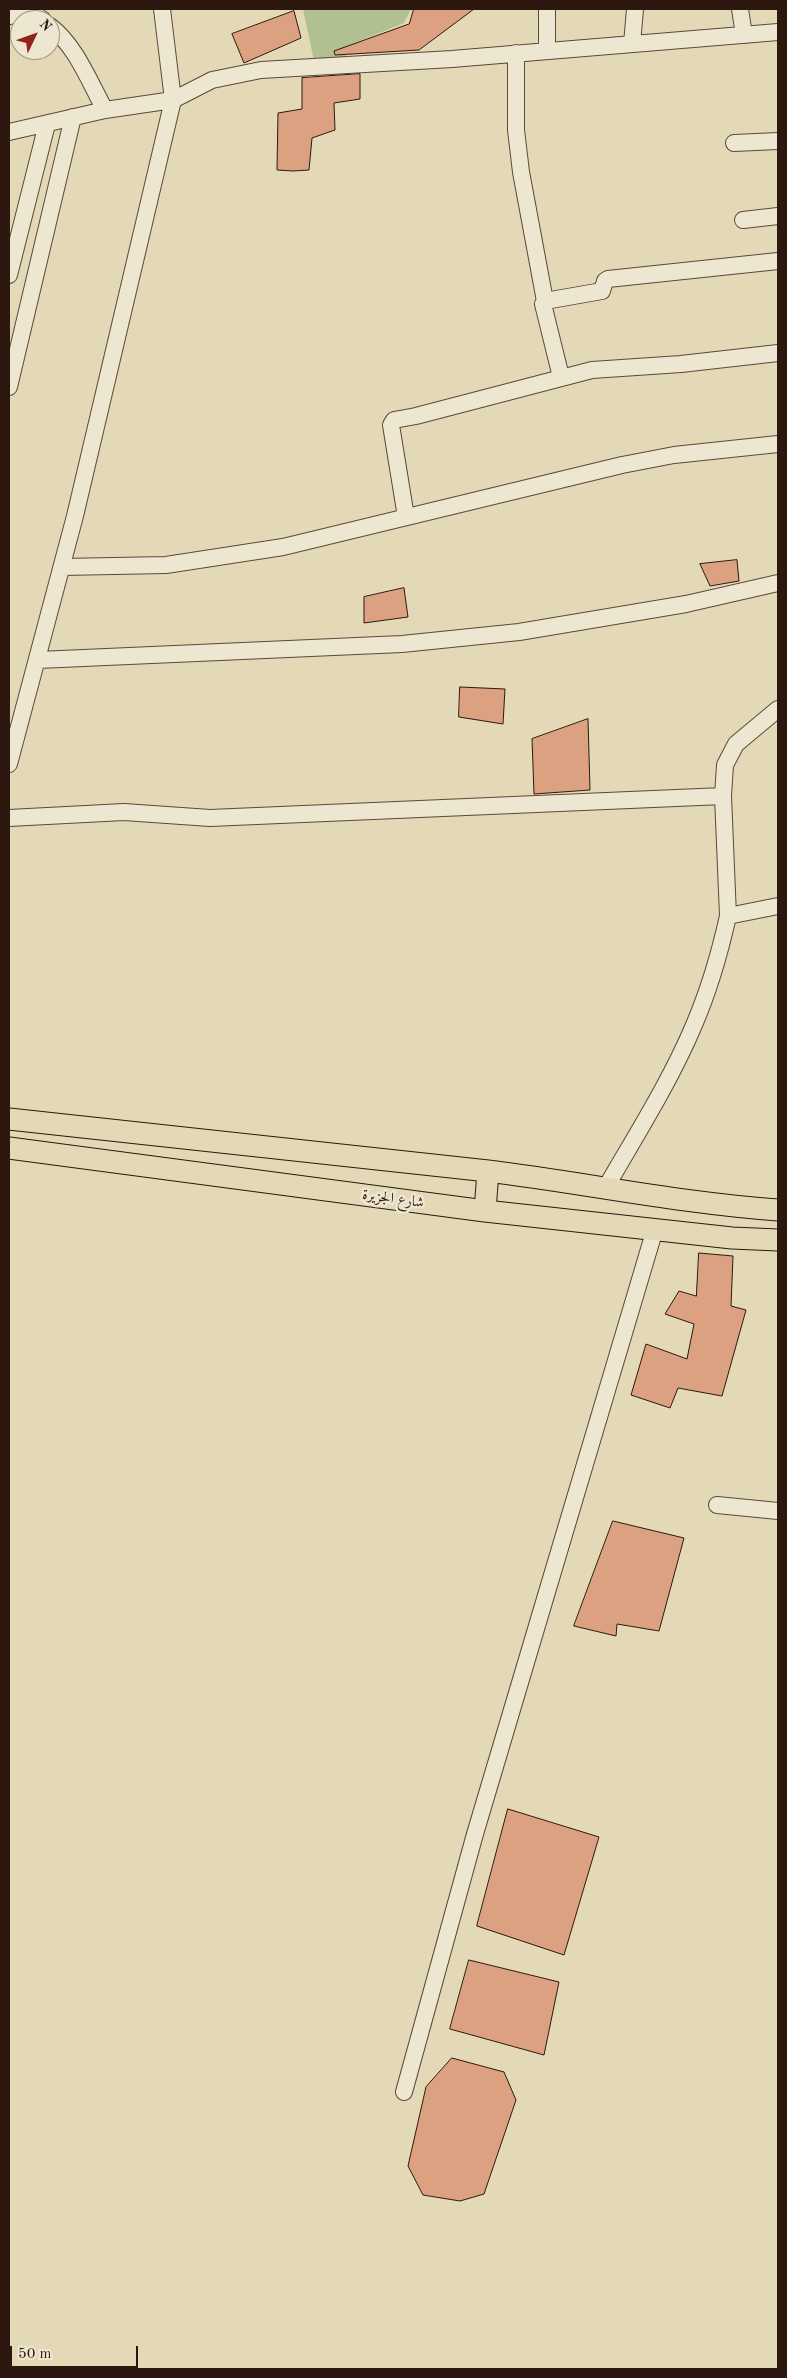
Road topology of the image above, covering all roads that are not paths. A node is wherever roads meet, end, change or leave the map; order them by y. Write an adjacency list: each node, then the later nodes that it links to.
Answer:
1 (162, 9): 11 (street)
2 (547, 9): 9 (street)
3 (635, 9): 8 (street)
4 (740, 9): 7 (street)
5 (778, 32): 7 (street)
6 (60, 35): 12 (street)
7 (744, 35): 8 (street)
8 (632, 44): 9 (street)
9 (547, 51): 10 (street)
10 (516, 53): 11 (street); 22 (street)
11 (173, 100): 12 (street); 28 (street)
12 (104, 110): 13 (street)
13 (73, 117): 14 (street); 25 (street)
14 (47, 124): 15 (street); 21 (street)
15 (9, 132)
16 (778, 141): 17 (street)
17 (734, 143)
18 (778, 216): 19 (street)
19 (743, 220)
20 (778, 261): 22 (street)
21 (9, 275)
22 (545, 301): 24 (street)
23 (778, 353): 24 (street)
24 (561, 377): 27 (street)
25 (9, 387)
26 (778, 444): 27 (street)
27 (406, 517): 28 (street)
28 (62, 567): 30 (street)
29 (778, 583): 30 (street)
30 (38, 660): 32 (street)
31 (778, 709): 33 (street)
32 (9, 764)
33 (723, 796): 34 (street); 36 (street)
34 (9, 818)
35 (778, 906): 36 (street)
36 (728, 916): 40 (street)
37 (9, 1119): 39 (main road)
38 (9, 1148): 42 (main road, شارع الجزيرة)
39 (488, 1171): 40 (main road); 42 (main road)
40 (605, 1189): 41 (main road)
41 (778, 1210)
42 (485, 1211): 43 (main road, شارع الجزيرة)
43 (655, 1229): 44 (main road, شارع الجزيرة); 47 (street)
44 (778, 1240)
45 (717, 1505): 46 (street)
46 (778, 1511)
47 (404, 2092)

